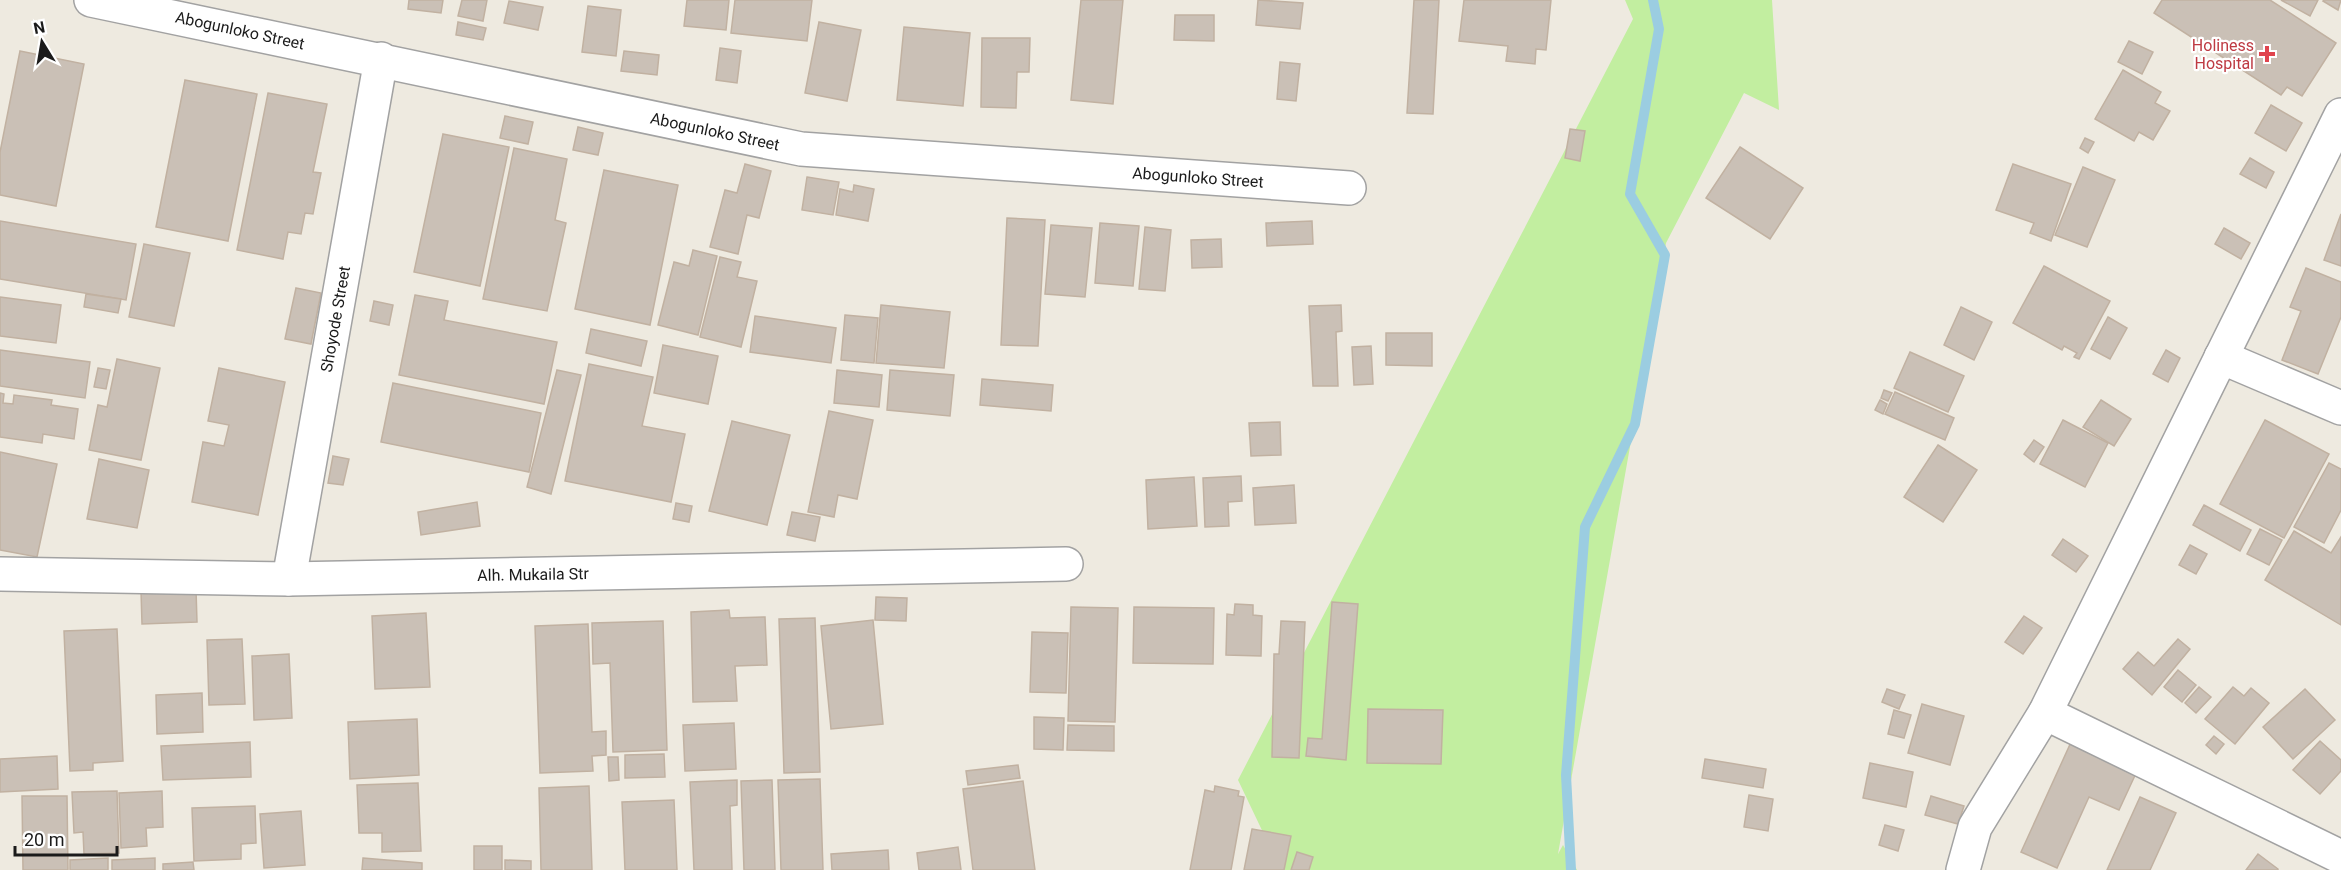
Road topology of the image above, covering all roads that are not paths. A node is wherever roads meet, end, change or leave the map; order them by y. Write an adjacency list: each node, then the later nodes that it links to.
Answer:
1 (92, 0): 2 (street, Abogunloko Street)
2 (381, 59): 4 (street, Abogunloko Street); 9 (street, Shoyode Street)
3 (2341, 115): 5 (street)
4 (1349, 188)
5 (2221, 357): 6 (street); 10 (street)
6 (2341, 408)
7 (1066, 564): 9 (street, Alh. Mukaila Str)
8 (0, 574): 9 (street, Alh. Mukaila Str)
9 (289, 579)
10 (2045, 713): 11 (street); 12 (street)
11 (2341, 857)
12 (1963, 870)

